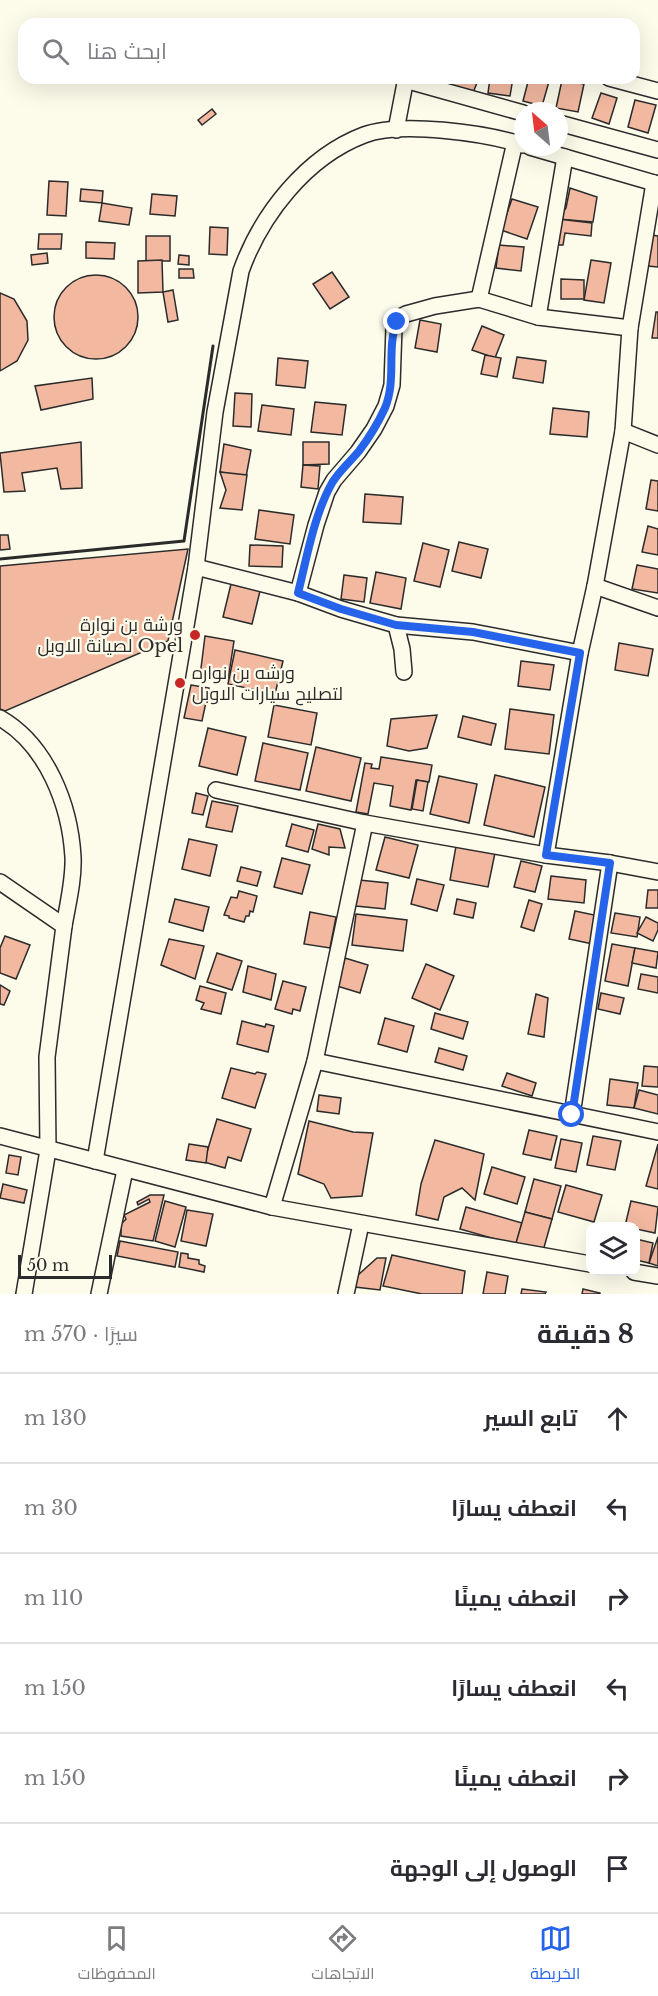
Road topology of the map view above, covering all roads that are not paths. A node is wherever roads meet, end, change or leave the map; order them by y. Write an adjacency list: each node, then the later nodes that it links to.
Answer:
1 (405, 84): 7 (street)
2 (424, 84): 5 (street)
3 (632, 84): 4 (street)
4 (658, 91)
5 (514, 109)
6 (568, 125): 9 (street)
7 (396, 130): 8 (street); 19 (street)
8 (514, 143)
9 (658, 150)
10 (516, 156): 14 (street)
11 (562, 156): 12 (street)
12 (565, 157): 13 (street); 15 (street)
13 (656, 184): 16 (street)
14 (478, 299): 15 (street); 21 (street)
15 (538, 317): 16 (street)
16 (630, 328): 17 (street)
17 (623, 430): 18 (street); 20 (street)
18 (658, 445)
19 (196, 567): 21 (street); 39 (street)
20 (595, 586): 22 (street); 24 (street)
21 (298, 593): 23 (street)
22 (658, 608)
23 (396, 625): 24 (street); 25 (street)
24 (580, 653): 29 (street)
25 (404, 672)
26 (0, 718): 33 (street)
27 (216, 790): 28 (street)
28 (365, 823): 29 (street); 34 (street)
29 (546, 855): 30 (street)
30 (610, 863): 31 (street); 35 (street)
31 (658, 872)
32 (0, 882): 33 (street)
33 (64, 926): 38 (street)
34 (315, 1061): 35 (street); 41 (street)
35 (572, 1115): 36 (street)
36 (658, 1132)
37 (0, 1136): 38 (street)
38 (48, 1150): 39 (street); 46 (street)
39 (95, 1161): 40 (street)
40 (125, 1170): 41 (street); 47 (street)
41 (272, 1207): 42 (street)
42 (361, 1224): 43 (street); 48 (street)
43 (586, 1263)
44 (640, 1273): 45 (street)
45 (658, 1275)
46 (24, 1294)
47 (99, 1294)
48 (346, 1294)

